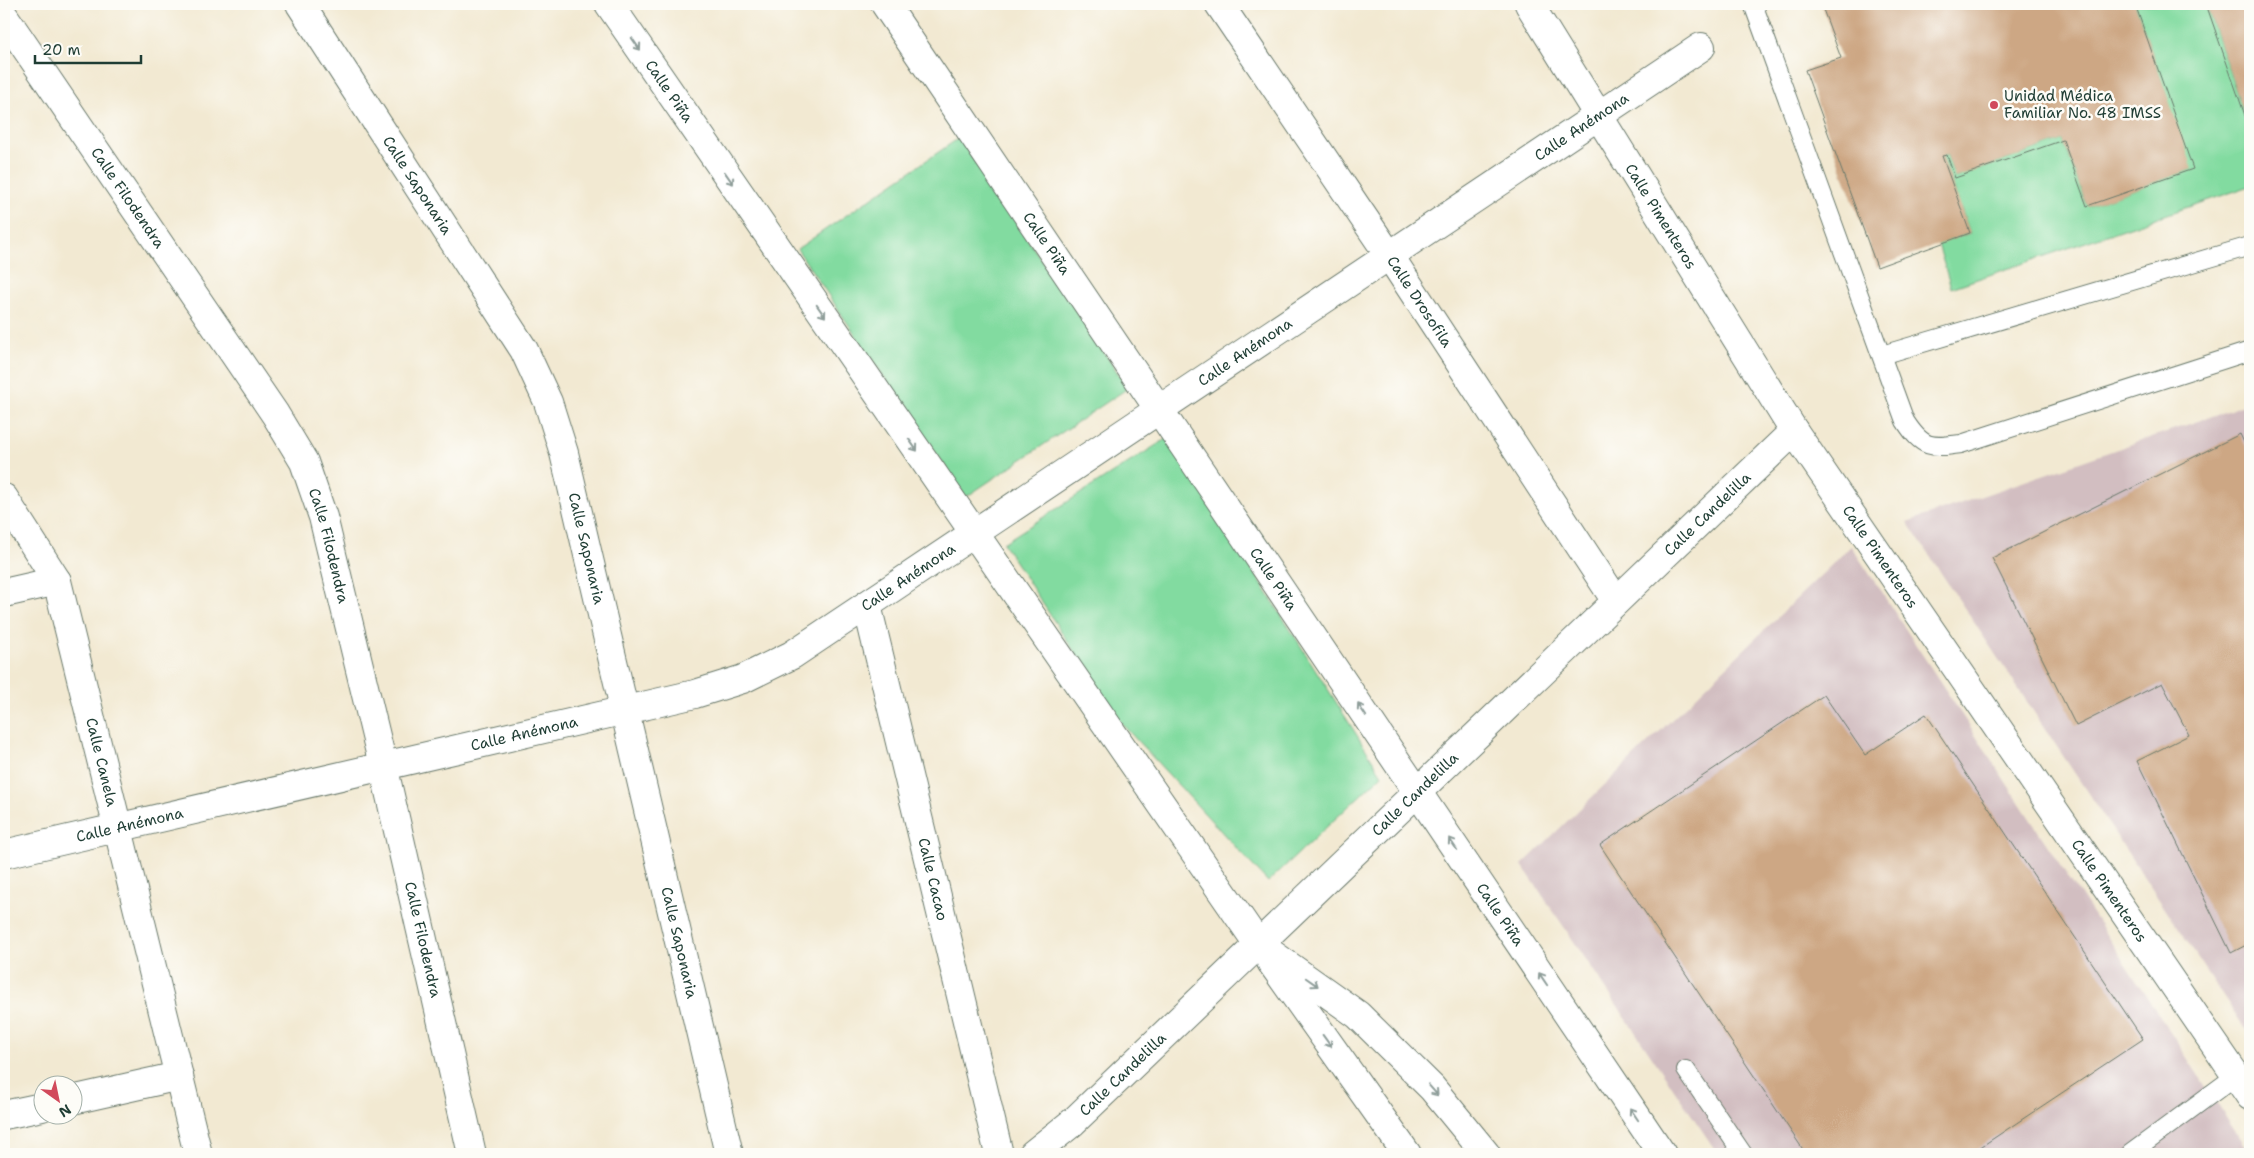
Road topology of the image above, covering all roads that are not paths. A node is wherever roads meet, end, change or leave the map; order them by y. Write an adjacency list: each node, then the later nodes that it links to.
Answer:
1 (300, 4): 22 (street, Calle Saponaria)
2 (609, 4): 17 (street, Calle Piña, one-way to 17)
3 (885, 4): 14 (street, Calle Piña)
4 (1219, 4): 11 (street, Calle Drosofila)
5 (1529, 4): 9 (street, Calle Pimenteros)
6 (1753, 4): 13 (lane)
7 (4, 16): 23 (street, Calle Filodendra)
8 (1700, 47): 9 (street, Calle Anémona)
9 (1598, 115): 11 (street, Calle Anémona); 15 (street, Calle Pimenteros)
10 (2250, 246): 13 (lane)
11 (1389, 255): 14 (street, Calle Anémona); 20 (street, Calle Drosofila)
12 (2250, 351): 13 (lane)
13 (1882, 355)
14 (1159, 410): 17 (street, Calle Anémona); 24 (street, Calle Piña, one-way to 14)
15 (1794, 430): 20 (street, Calle Candelilla); 30 (street, Calle Pimenteros)
16 (4, 498): 18 (street, Calle Canela)
17 (974, 533): 21 (street, Calle Anémona); 27 (street, Calle Piña)
18 (57, 581): 19 (street); 25 (street, Calle Canela)
19 (4, 593)
20 (1616, 602): 24 (street, Calle Candelilla)
21 (866, 605): 22 (street, Calle Anémona); 38 (street, Calle Cacao)
22 (624, 710): 23 (street, Calle Anémona); 37 (street, Calle Saponaria)
23 (383, 765): 25 (street, Calle Anémona); 36 (street, Calle Filodendra)
24 (1417, 792): 27 (street, Calle Candelilla); 41 (street, Calle Piña, one-way to 24)
25 (118, 827): 26 (street, Calle Anémona); 29 (street, Calle Canela)
26 (4, 854)
27 (1258, 944): 34 (street, Calle Piña, one-way to 34); 39 (street, Calle Candelilla); 40 (street, one-way to 40)
28 (1686, 1070): 42 (lane)
29 (179, 1076): 31 (street); 35 (street, Calle Canela)
30 (2244, 1086): 43 (lane)
31 (82, 1098)
32 (32, 1108): 33 (street)
33 (4, 1115)
34 (1400, 1143)
35 (198, 1154)
36 (472, 1154)
37 (729, 1154)
38 (999, 1154)
39 (1033, 1154)
40 (1486, 1154)
41 (1662, 1154)
42 (1742, 1154)
43 (2130, 1154)

